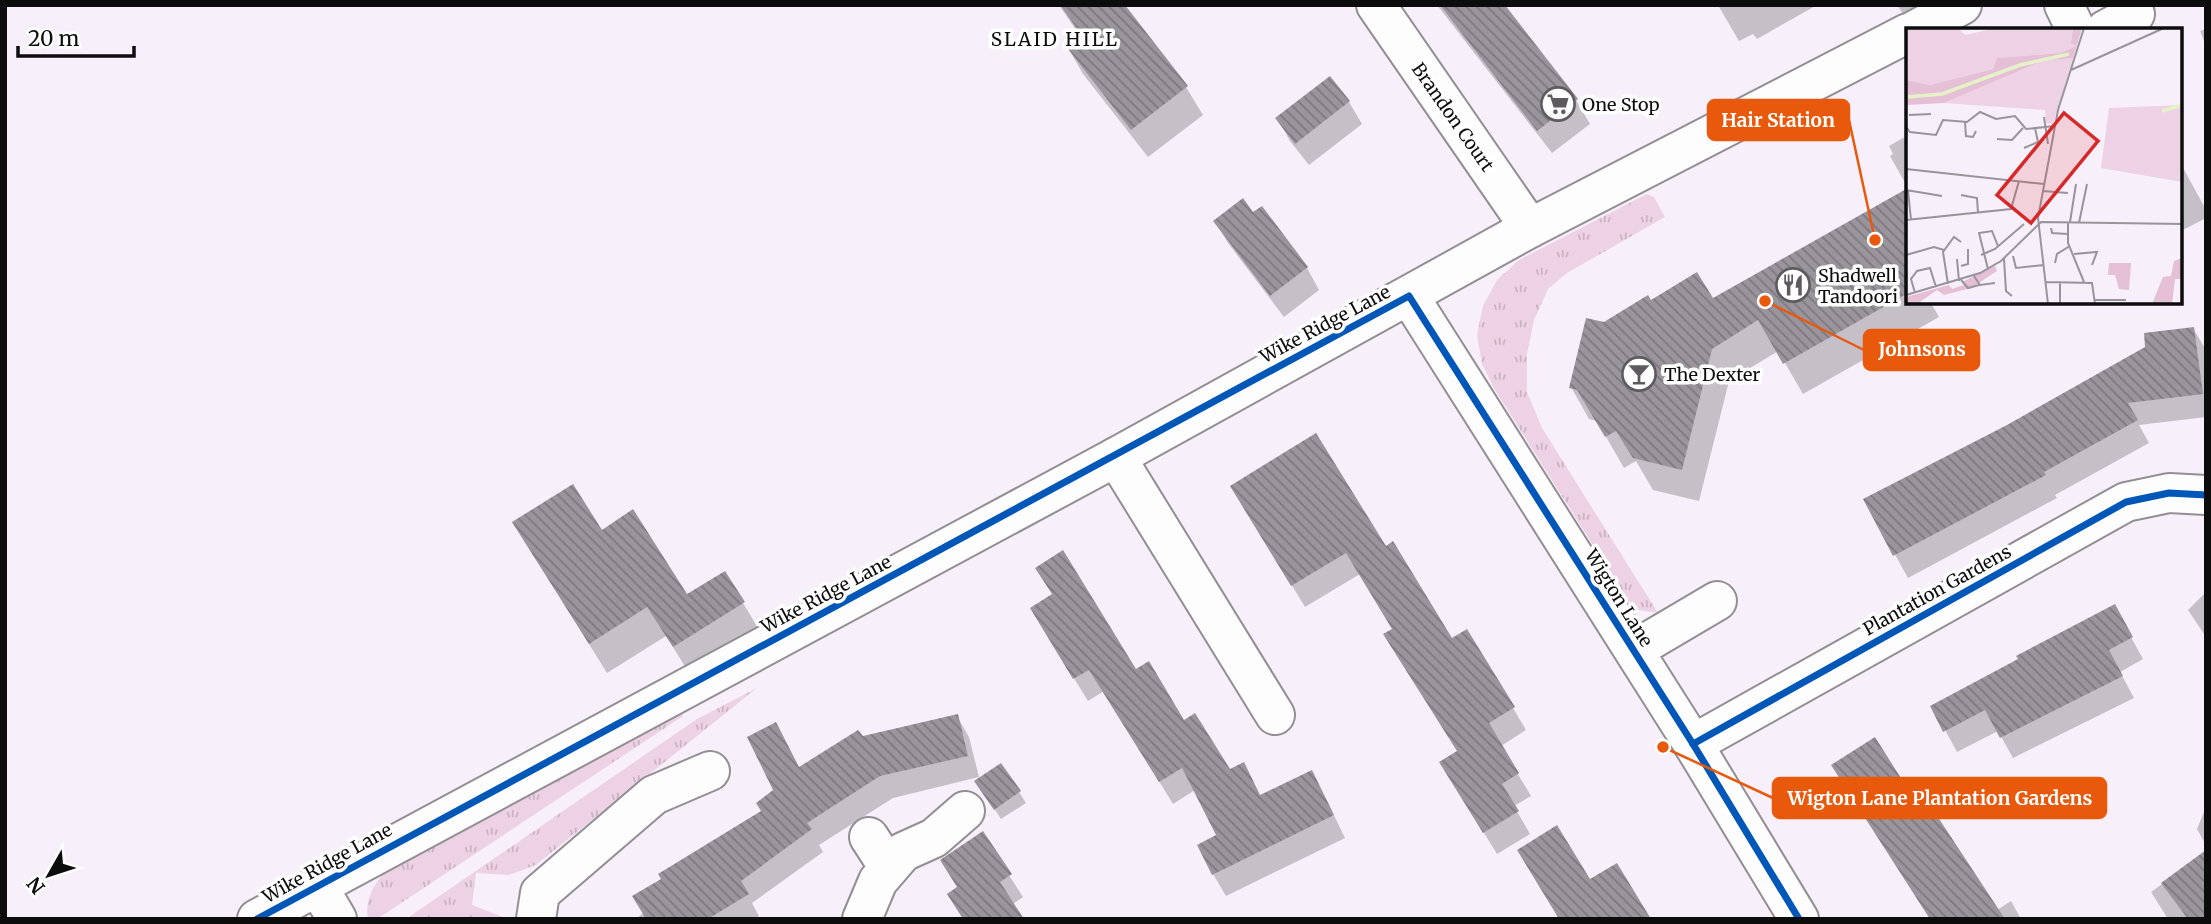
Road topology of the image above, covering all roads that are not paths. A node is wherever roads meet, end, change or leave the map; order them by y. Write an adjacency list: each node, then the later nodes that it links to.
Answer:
1 (1376, 5): 7 (street, Brandon Court)
2 (1962, 5): 4 (street)
3 (2064, 5): 5 (street)
4 (1919, 28)
5 (2075, 28)
6 (1906, 34): 7 (street, Wike Ridge Lane)
7 (1530, 228): 8 (street, Wike Ridge Lane)
8 (1409, 296): 9 (street, Wike Ridge Lane); 12 (street, Wigton Lane)
9 (1116, 457): 13 (street); 19 (street, Wike Ridge Lane)
10 (2206, 495): 14 (street, Plantation Gardens)
11 (1717, 601): 12 (street)
12 (1634, 650): 14 (street, Wigton Lane)
13 (1275, 715)
14 (1693, 744): 24 (street, Wigton Lane)
15 (710, 771): 22 (street)
16 (965, 811): 18 (street)
17 (869, 836): 18 (street)
18 (889, 868): 23 (street)
19 (317, 885): 20 (street, Wike Ridge Lane); 21 (street)
20 (257, 919)
21 (337, 919)
22 (536, 919)
23 (862, 919)
24 (1800, 919)

